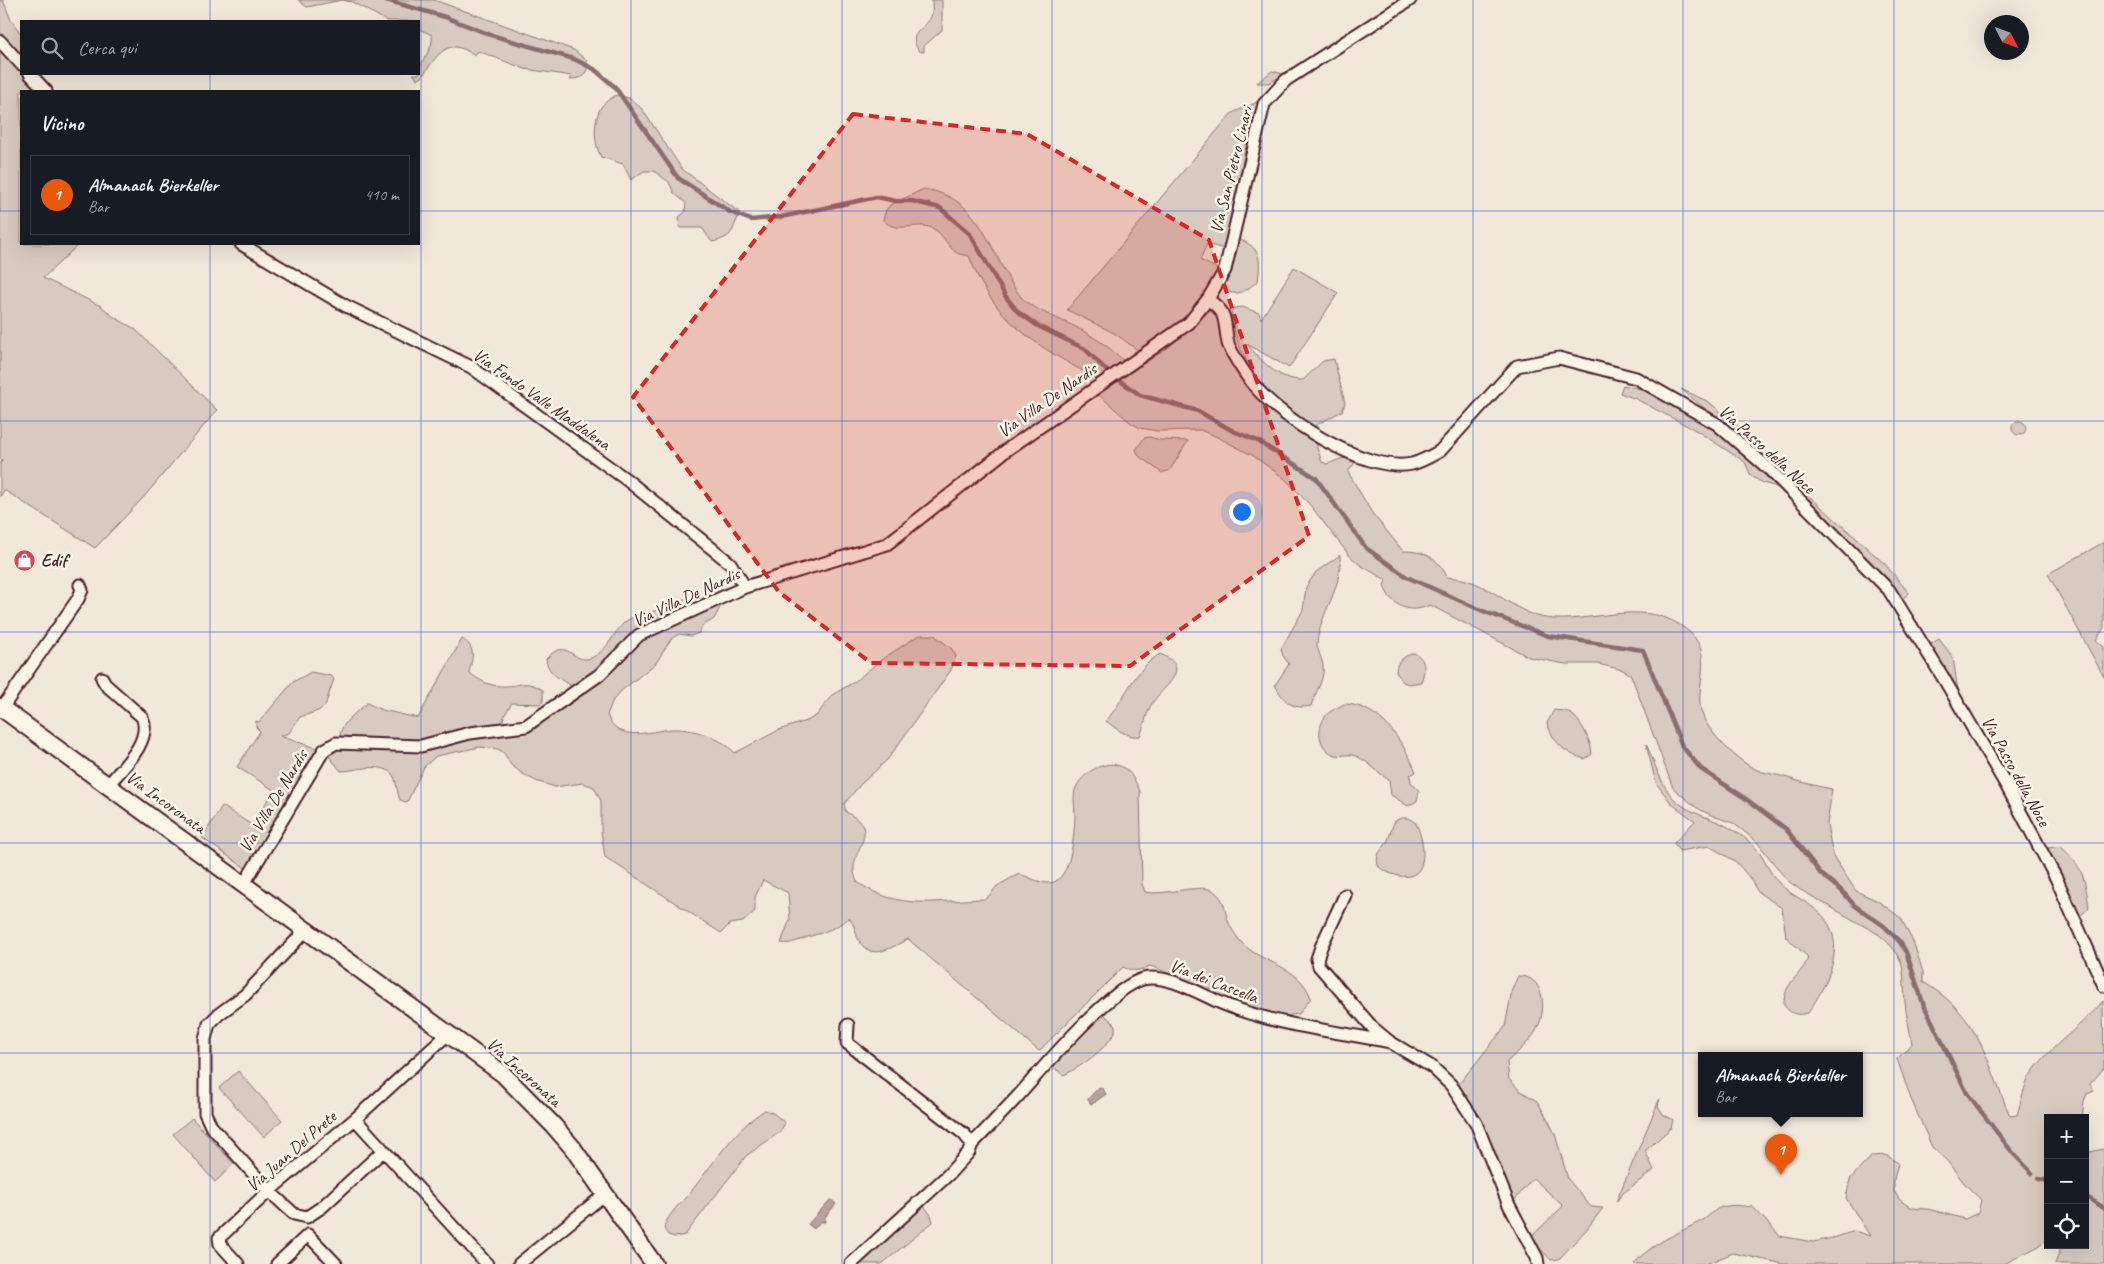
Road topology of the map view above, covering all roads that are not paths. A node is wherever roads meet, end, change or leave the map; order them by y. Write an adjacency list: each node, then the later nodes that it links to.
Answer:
1 (1410, 0): 7 (street, Via San Pietro Linari)
2 (0, 41): 3 (street)
3 (20, 63)
4 (31, 75): 5 (street)
5 (45, 90)
6 (244, 245): 10 (street, Via Fondo Valle Maddalena)
7 (1208, 299): 8 (street, Via San Pietro Linari); 17 (street, Via Passo della Noce)
8 (1127, 365): 10 (street, Via Villa De Nardis)
9 (80, 585): 12 (street, Via Incoronata)
10 (745, 587): 14 (street, Via Villa De Nardis)
11 (102, 678): 13 (street)
12 (1, 707): 13 (main road, Via Incoronata)
13 (108, 785): 14 (main road, Via Incoronata)
14 (244, 884): 16 (main road, Via Incoronata)
15 (1345, 895): 20 (street)
16 (305, 931): 19 (main road, Via Incoronata); 24 (street)
17 (2104, 986)
18 (848, 1024): 22 (street)
19 (448, 1034): 21 (street); 25 (main road, Via Incoronata)
20 (1390, 1042): 22 (street, Via dei Cascella); 33 (street)
21 (355, 1119): 23 (street, Via Juan Del Prete); 24 (street, Via Juan Del Prete)
22 (972, 1144): 32 (street, Via dei Cascella)
23 (383, 1151): 24 (street); 29 (street, Via Juan Del Prete)
24 (270, 1191): 26 (street, Via Juan Del Prete)
25 (605, 1194): 30 (street); 31 (main road, Via Incoronata)
26 (238, 1264)
27 (277, 1264): 28 (street)
28 (336, 1264)
29 (487, 1264)
30 (520, 1264)
31 (654, 1264)
32 (851, 1264)
33 (1538, 1264)

